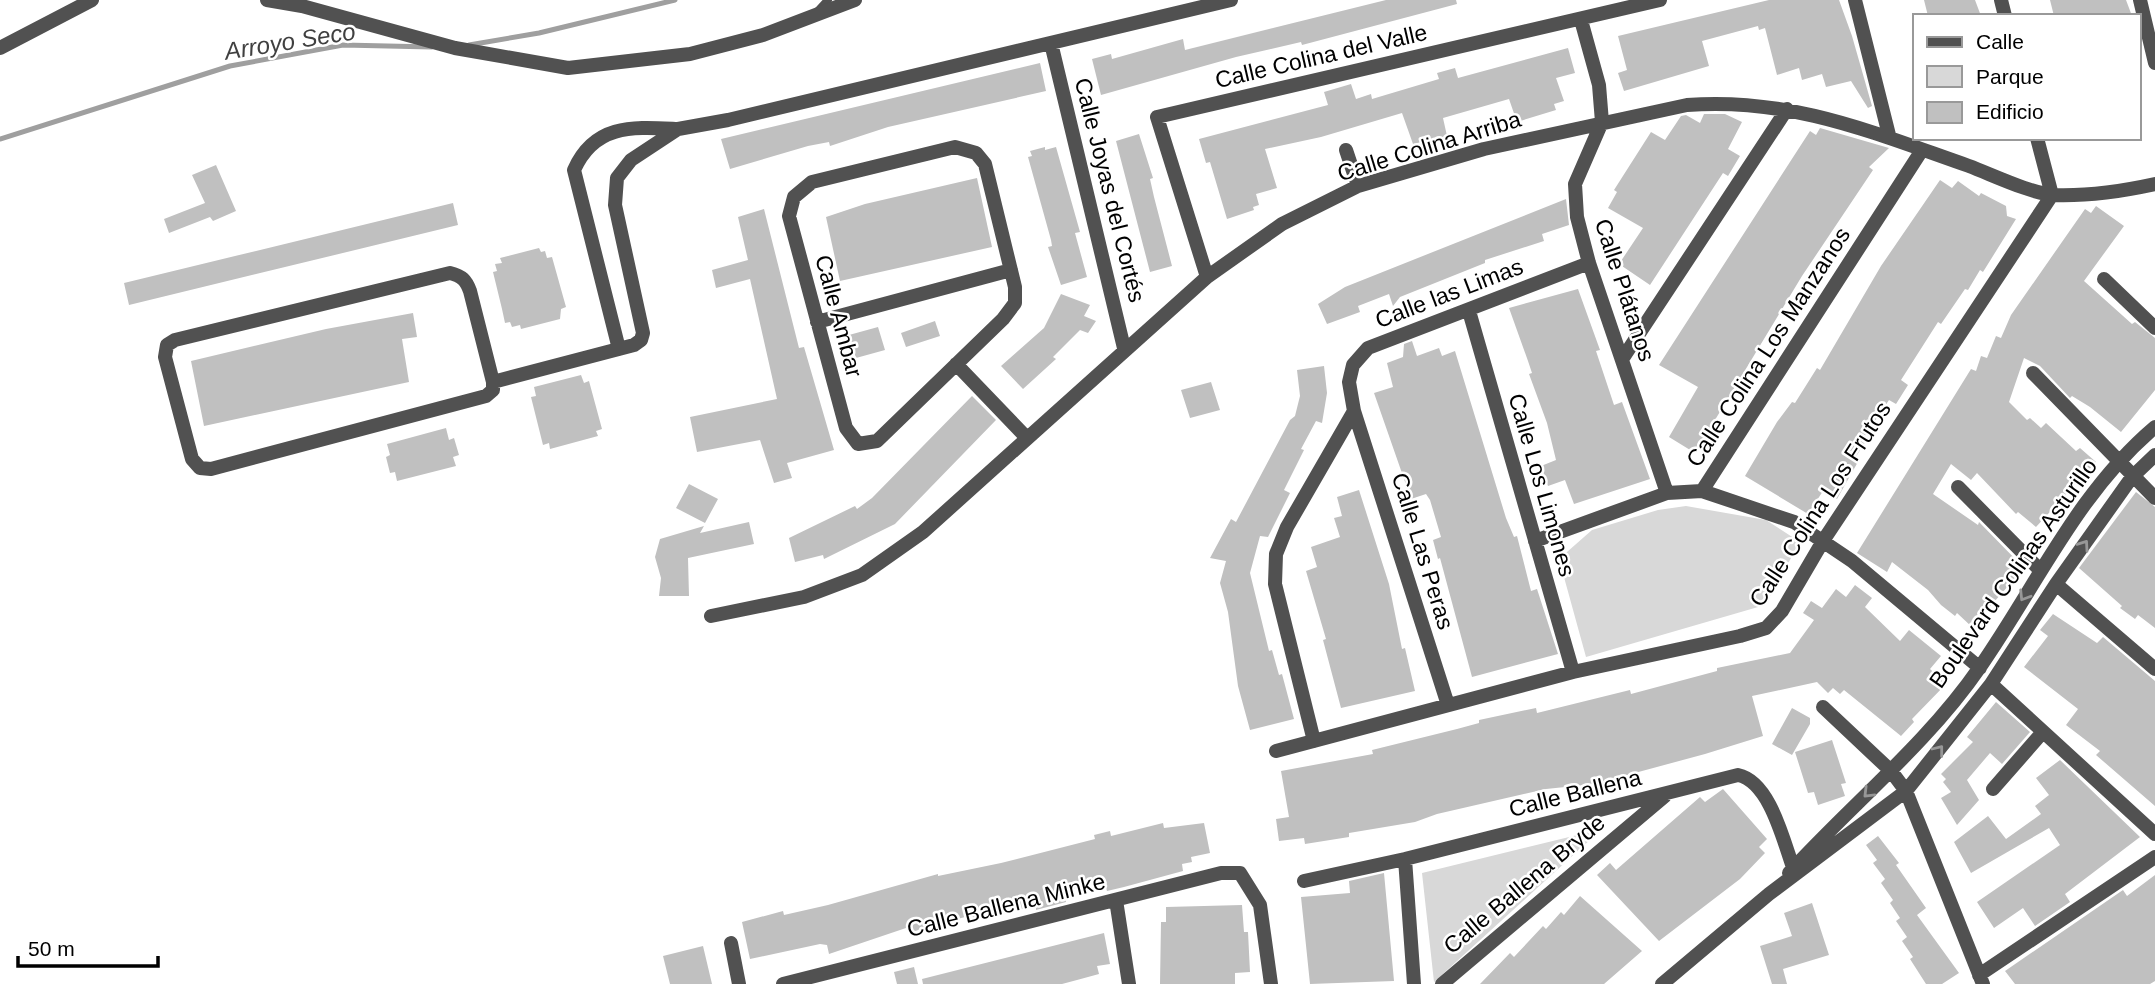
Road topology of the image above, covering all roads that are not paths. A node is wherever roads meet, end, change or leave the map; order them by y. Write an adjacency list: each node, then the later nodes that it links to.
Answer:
1 (92, 0): 12 (street)
2 (267, 0): 9 (street)
3 (828, 0): 9 (lane)
4 (855, 0): 9 (street)
5 (1231, 0): 11 (street)
6 (1660, 0): 10 (street, Calle Colina del Valle)
7 (1855, 0): 17 (street)
8 (2140, 0): 13 (street)
9 (815, 14)
10 (1581, 19): 15 (street, Calle Plátanos); 26 (street, Calle Colina del Valle)
11 (1051, 43): 16 (street); 31 (street, Calle Joyas del Cortés)
12 (0, 48)
13 (2155, 63)
14 (1787, 109): 15 (street, Calle Colina Arriba); 17 (street, Calle Colina Arriba); 33 (street)
15 (1602, 122): 22 (street, Calle Colina Arriba); 24 (street, Calle Plátanos)
16 (678, 129): 32 (street); 32 (street)
17 (1889, 135): 20 (street, Calle Colina Arriba)
18 (2038, 140): 23 (street)
19 (1346, 150): 22 (street)
20 (1922, 150): 23 (street, Calle Colina Arriba); 44 (street, Calle Colina Los Manzanos)
21 (2155, 184): 23 (street, Calle Colina Arriba)
22 (1358, 186): 26 (street, Calle Colina Arriba)
23 (2052, 195): 48 (street, Calle Colina Los Frutos)
24 (1589, 263): 28 (street, Calle las Limas); 33 (street, Calle Plátanos)
25 (1011, 270): 29 (street); 29 (street, Calle Ambar); 34 (street)
26 (1207, 277): 31 (street, Calle Colina Arriba)
27 (2104, 279): 30 (street)
28 (1469, 311): 37 (street, Calle las Limas); 47 (street, Calle Los Limones)
29 (817, 322): 34 (street, Calle Ambar)
30 (2155, 328)
31 (1124, 348): 39 (street, Calle Colina Arriba)
32 (619, 349): 36 (street)
33 (1623, 358): 45 (street, Calle Plátanos)
34 (956, 364): 39 (street)
35 (2033, 373): 41 (street)
36 (493, 382): 36 (street)
37 (1354, 411): 56 (street, Calle Las Peras); 59 (street)
38 (2155, 427): 41 (street, Boulevard Colinas Asturillo)
39 (1027, 438): 51 (street, Calle Colina Arriba)
40 (2155, 455): 42 (street, Boulevard Colinas Asturillo)
41 (2117, 462): 42 (street); 49 (street, Boulevard Colinas Asturillo)
42 (2132, 477): 46 (street); 50 (street, Boulevard Colinas Asturillo, one-way to 42)
43 (1958, 487): 49 (street)
44 (1702, 491): 45 (street, Calle Colina Los Manzanos); 48 (street)
45 (1667, 493): 47 (street, Calle Colina Los Manzanos)
46 (2155, 498)
47 (1535, 541): 54 (street, Calle Los Limones)
48 (1823, 541): 52 (street); 54 (street, Calle Colina Los Frutos)
49 (2040, 570): 52 (street, Boulevard Colinas Asturillo, one-way to 52)
50 (2056, 584): 53 (street); 55 (street, Boulevard Colinas Asturillo)
51 (711, 616)
52 (1980, 668): 61 (street, Boulevard Colinas Asturillo)
53 (2155, 669)
54 (1573, 672): 56 (street, Calle Colina Los Frutos)
55 (1991, 684): 58 (street); 63 (street, Boulevard Colinas Asturillo, one-way to 55)
56 (1447, 705): 59 (street, Calle Colina Los Frutos)
57 (1823, 707): 61 (street)
58 (2042, 733): 62 (street); 65 (street)
59 (1314, 741): 60 (street, Calle Colina Los Frutos)
60 (1276, 751)
61 (1891, 771): 63 (street); 68 (street, Boulevard Colinas Asturillo, one-way to 68)
62 (1993, 789)
63 (1906, 791): 68 (street, Boulevard Colinas Asturillo); 72 (street)
64 (1669, 792): 67 (street, Calle Ballena); 68 (street, Calle Ballena); 78 (street, Calle Ballena Bryde)
65 (2155, 834)
66 (2155, 857): 72 (street)
67 (1405, 859): 69 (street, Calle Ballena); 77 (street)
68 (1795, 872): 79 (street)
69 (1304, 881)
70 (1116, 900): 74 (street, Calle Ballena Minke); 75 (street); 76 (street, Calle Ballena Minke)
71 (731, 943): 73 (street)
72 (1981, 979)
73 (739, 984)
74 (783, 984)
75 (1129, 984)
76 (1271, 984)
77 (1415, 984)
78 (1442, 984)
79 (1662, 984)

